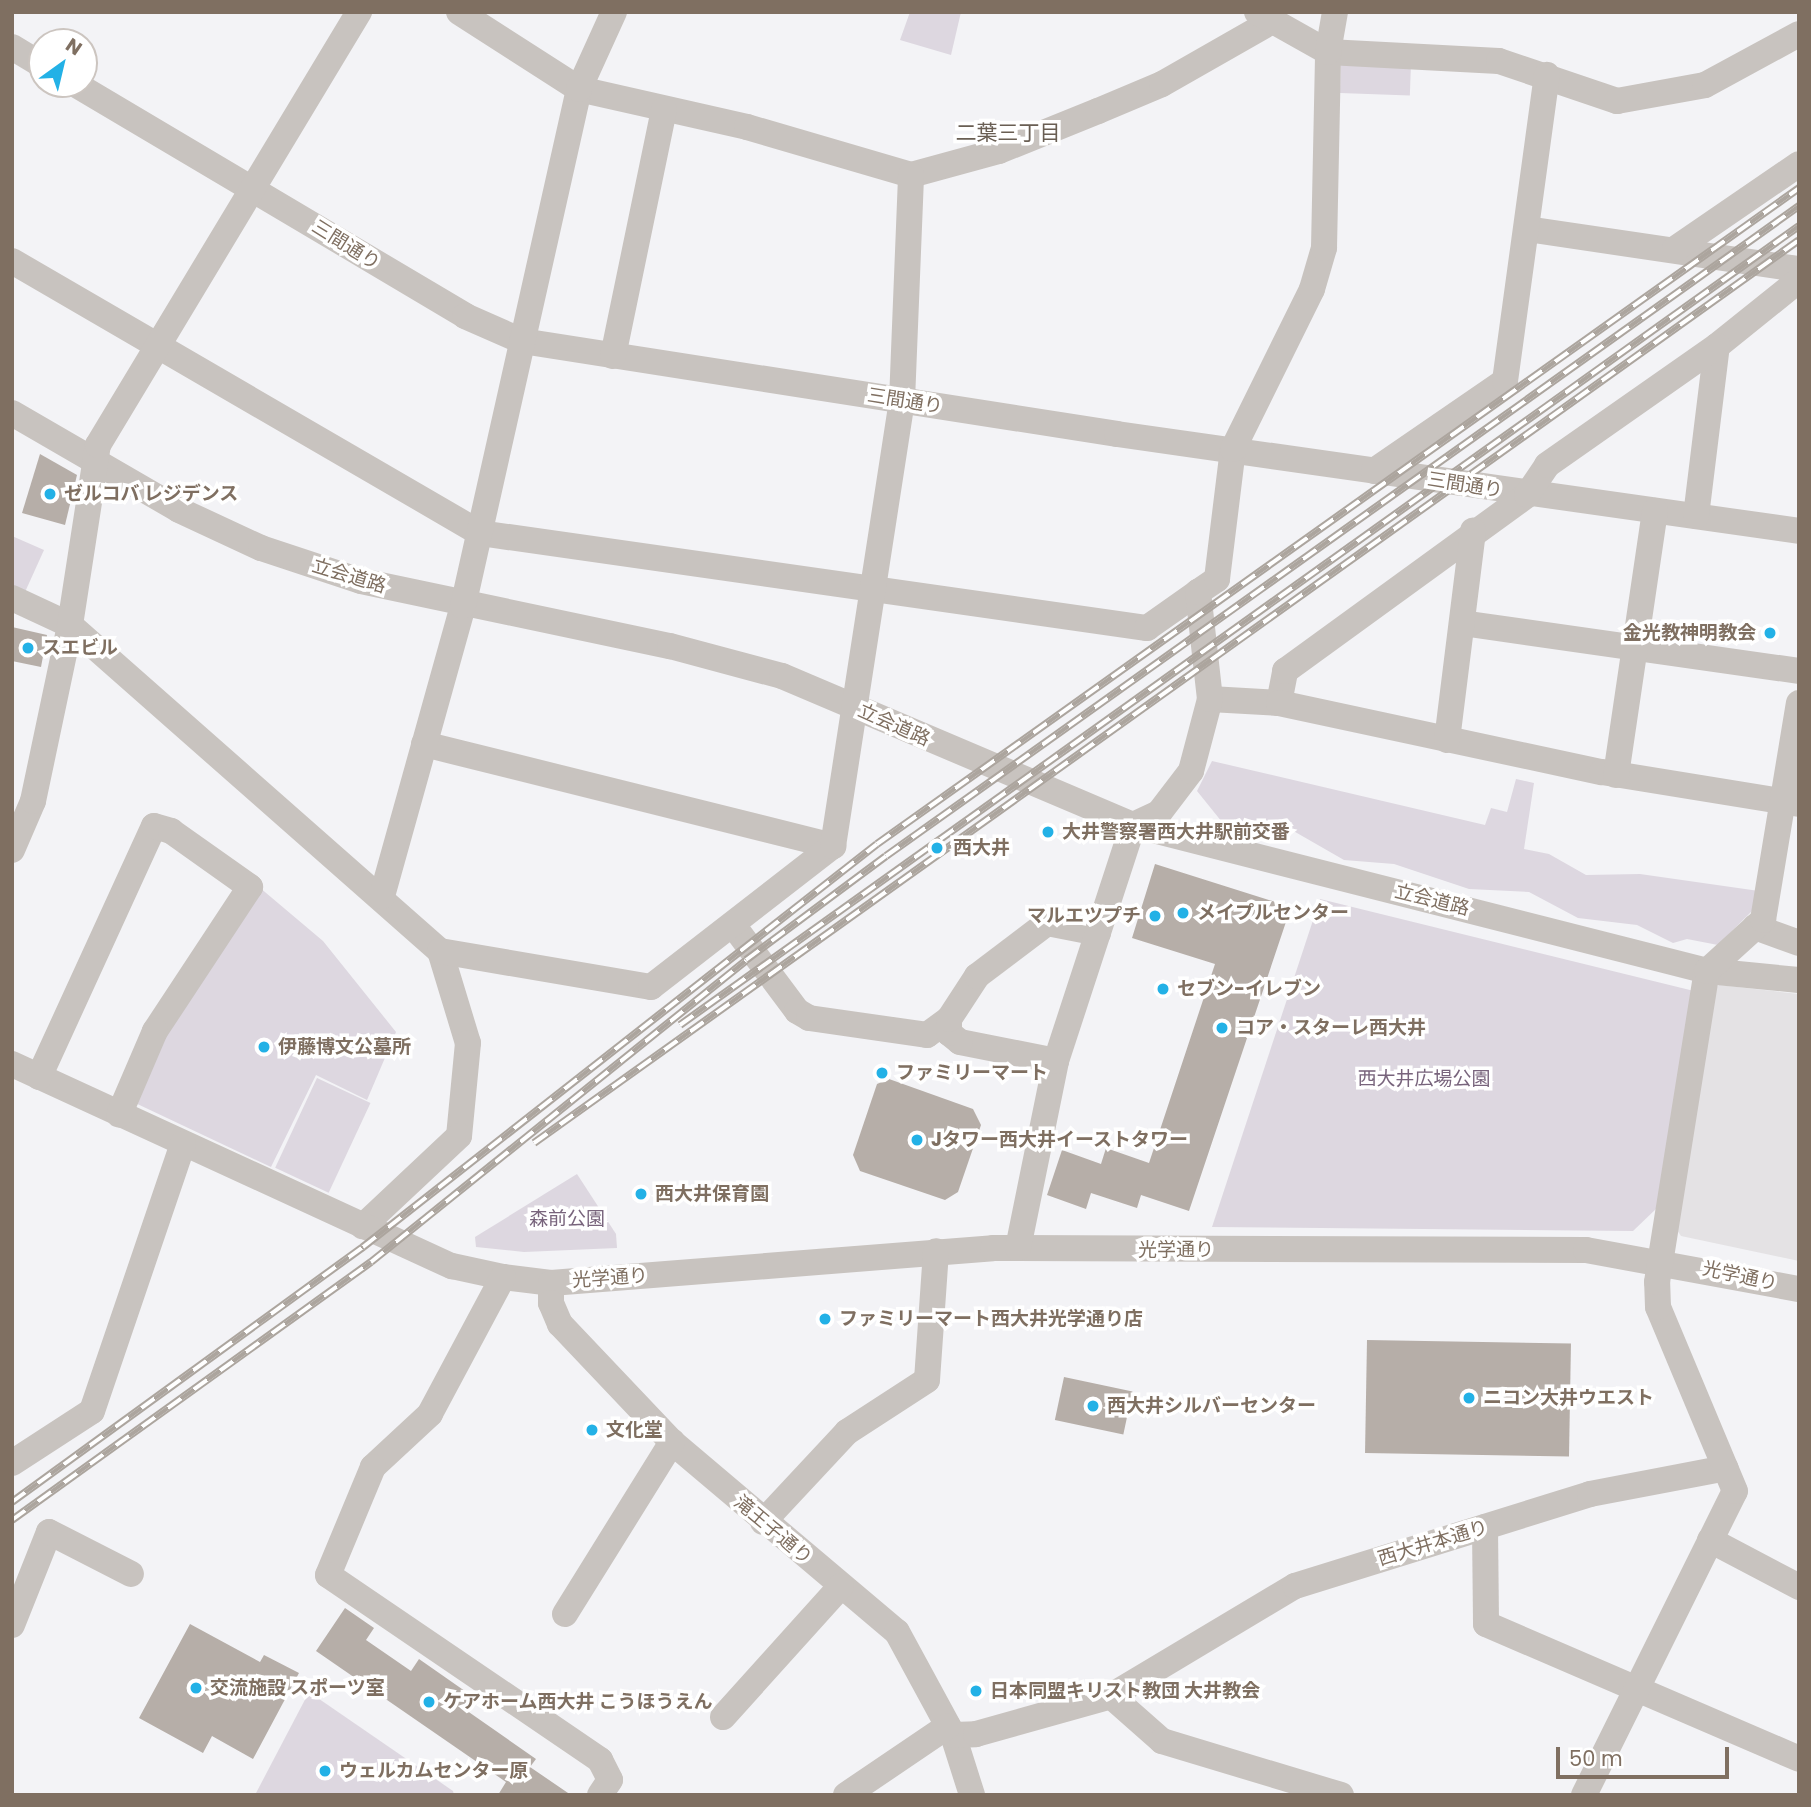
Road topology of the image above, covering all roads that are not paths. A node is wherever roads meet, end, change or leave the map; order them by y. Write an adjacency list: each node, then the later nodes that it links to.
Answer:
1 (359, 12): 16 (street)
2 (459, 12): 11 (street)
3 (614, 12): 11 (street)
4 (1335, 12): 8 (street)
5 (1263, 18): 8 (street); 15 (street)
6 (1799, 34): 10 (street)
7 (12, 47): 9 (street)
8 (1328, 52): 10 (street); 28 (street)
9 (28, 57)
10 (1547, 75): 17 (street)
11 (579, 89): 13 (street); 22 (street)
12 (98, 97): 16 (street, 三間通り)
13 (664, 110): 15 (street); 25 (street)
14 (1799, 164): 18 (street)
15 (911, 175): 26 (street)
16 (254, 187): 22 (street, 三間通り); 24 (street)
17 (1527, 229): 18 (street); 30 (street)
18 (1675, 249): 20 (street)
19 (12, 261): 24 (street)
20 (1799, 270)
21 (1799, 280): 23 (street)
22 (522, 341): 25 (street, 三間通り); 36 (street)
23 (1717, 346): 31 (street); 33 (street)
24 (159, 347): 29 (street); 36 (street)
25 (613, 356): 26 (street, 三間通り)
26 (902, 401): 28 (street, 三間通り); 37 (street)
27 (12, 412): 29 (street, 立会道路)
28 (1233, 449): 30 (street, 三間通り); 38 (street)
29 (97, 463): 40 (street, 立会道路); 42 (street)
30 (1374, 471): 31 (street, 三間通り)
31 (1527, 495): 32 (street, 三間通り); 34 (street)
32 (1655, 511): 33 (street, 三間通り); 43 (street)
33 (1696, 516): 35 (street, 三間通り)
34 (1473, 531): 41 (street); 46 (street)
35 (1799, 531)
36 (480, 533): 37 (street); 40 (street)
37 (876, 589): 38 (street); 48 (street)
38 (1198, 592): 45 (street)
39 (12, 598): 42 (street)
40 (463, 606): 48 (street, 立会道路); 50 (street)
41 (1462, 623): 43 (street); 49 (street)
42 (70, 625): 55 (street); 56 (street)
43 (1637, 648): 44 (street); 51 (street)
44 (1799, 671)
45 (1210, 699): 46 (street); 53 (street)
46 (1279, 703): 49 (street)
47 (1799, 703): 52 (street)
48 (858, 709): 53 (street, 立会道路); 54 (street)
49 (1447, 740): 51 (street)
50 (424, 744): 54 (street); 56 (street)
51 (1616, 775): 52 (street)
52 (1791, 803): 58 (street)
53 (1133, 825): 59 (street); 62 (street, 立会道路)
54 (833, 846): 57 (street)
55 (12, 850)
56 (382, 896): 61 (street)
57 (733, 925): 61 (street); 64 (street)
58 (1755, 927): 60 (street); 62 (street)
59 (1098, 933): 64 (street); 65 (street)
60 (1799, 943)
61 (440, 951): 70 (street)
62 (1707, 971): 63 (street, 立会道路); 73 (street)
63 (1799, 980)
64 (949, 1018): 65 (street)
65 (1056, 1061): 71 (street)
66 (12, 1064): 67 (street, 光学通り)
67 (39, 1077): 68 (street, 光学通り); 68 (street)
68 (119, 1115): 69 (street, 光学通り)
69 (183, 1144): 70 (street, 光学通り); 78 (street)
70 (363, 1226): 74 (street, 光学通り)
71 (1018, 1248): 72 (street, 光学通り); 73 (street, 光学通り)
72 (936, 1251): 75 (street, 光学通り); 80 (street)
73 (1662, 1261): 76 (street, 光学通り); 79 (street)
74 (503, 1277): 75 (street, 光学通り); 93 (street)
75 (551, 1283): 77 (street, 滝王子通り)
76 (1799, 1289)
77 (672, 1442): 80 (street, 滝王子通り); 86 (street)
78 (12, 1463)
79 (1726, 1468): 81 (street, 西大井本通り); 82 (street)
80 (763, 1522): 84 (street, 滝王子通り)
81 (1485, 1527): 88 (street); 89 (street, 西大井本通り)
82 (1710, 1540): 85 (street); 88 (street)
83 (131, 1574): 87 (street)
84 (841, 1586): 90 (street); 91 (street, 滝王子通り)
85 (1799, 1587)
86 (565, 1614)
87 (13, 1616)
88 (1636, 1687): 92 (street); 97 (street)
89 (1111, 1696): 91 (street, 西大井本通り); 96 (street)
90 (723, 1717)
91 (950, 1731): 94 (street, 西大井本通り); 95 (street, 滝王子通り)
92 (1799, 1759)
93 (600, 1795)
94 (846, 1795)
95 (972, 1795)
96 (1341, 1795)
97 (1584, 1795)

